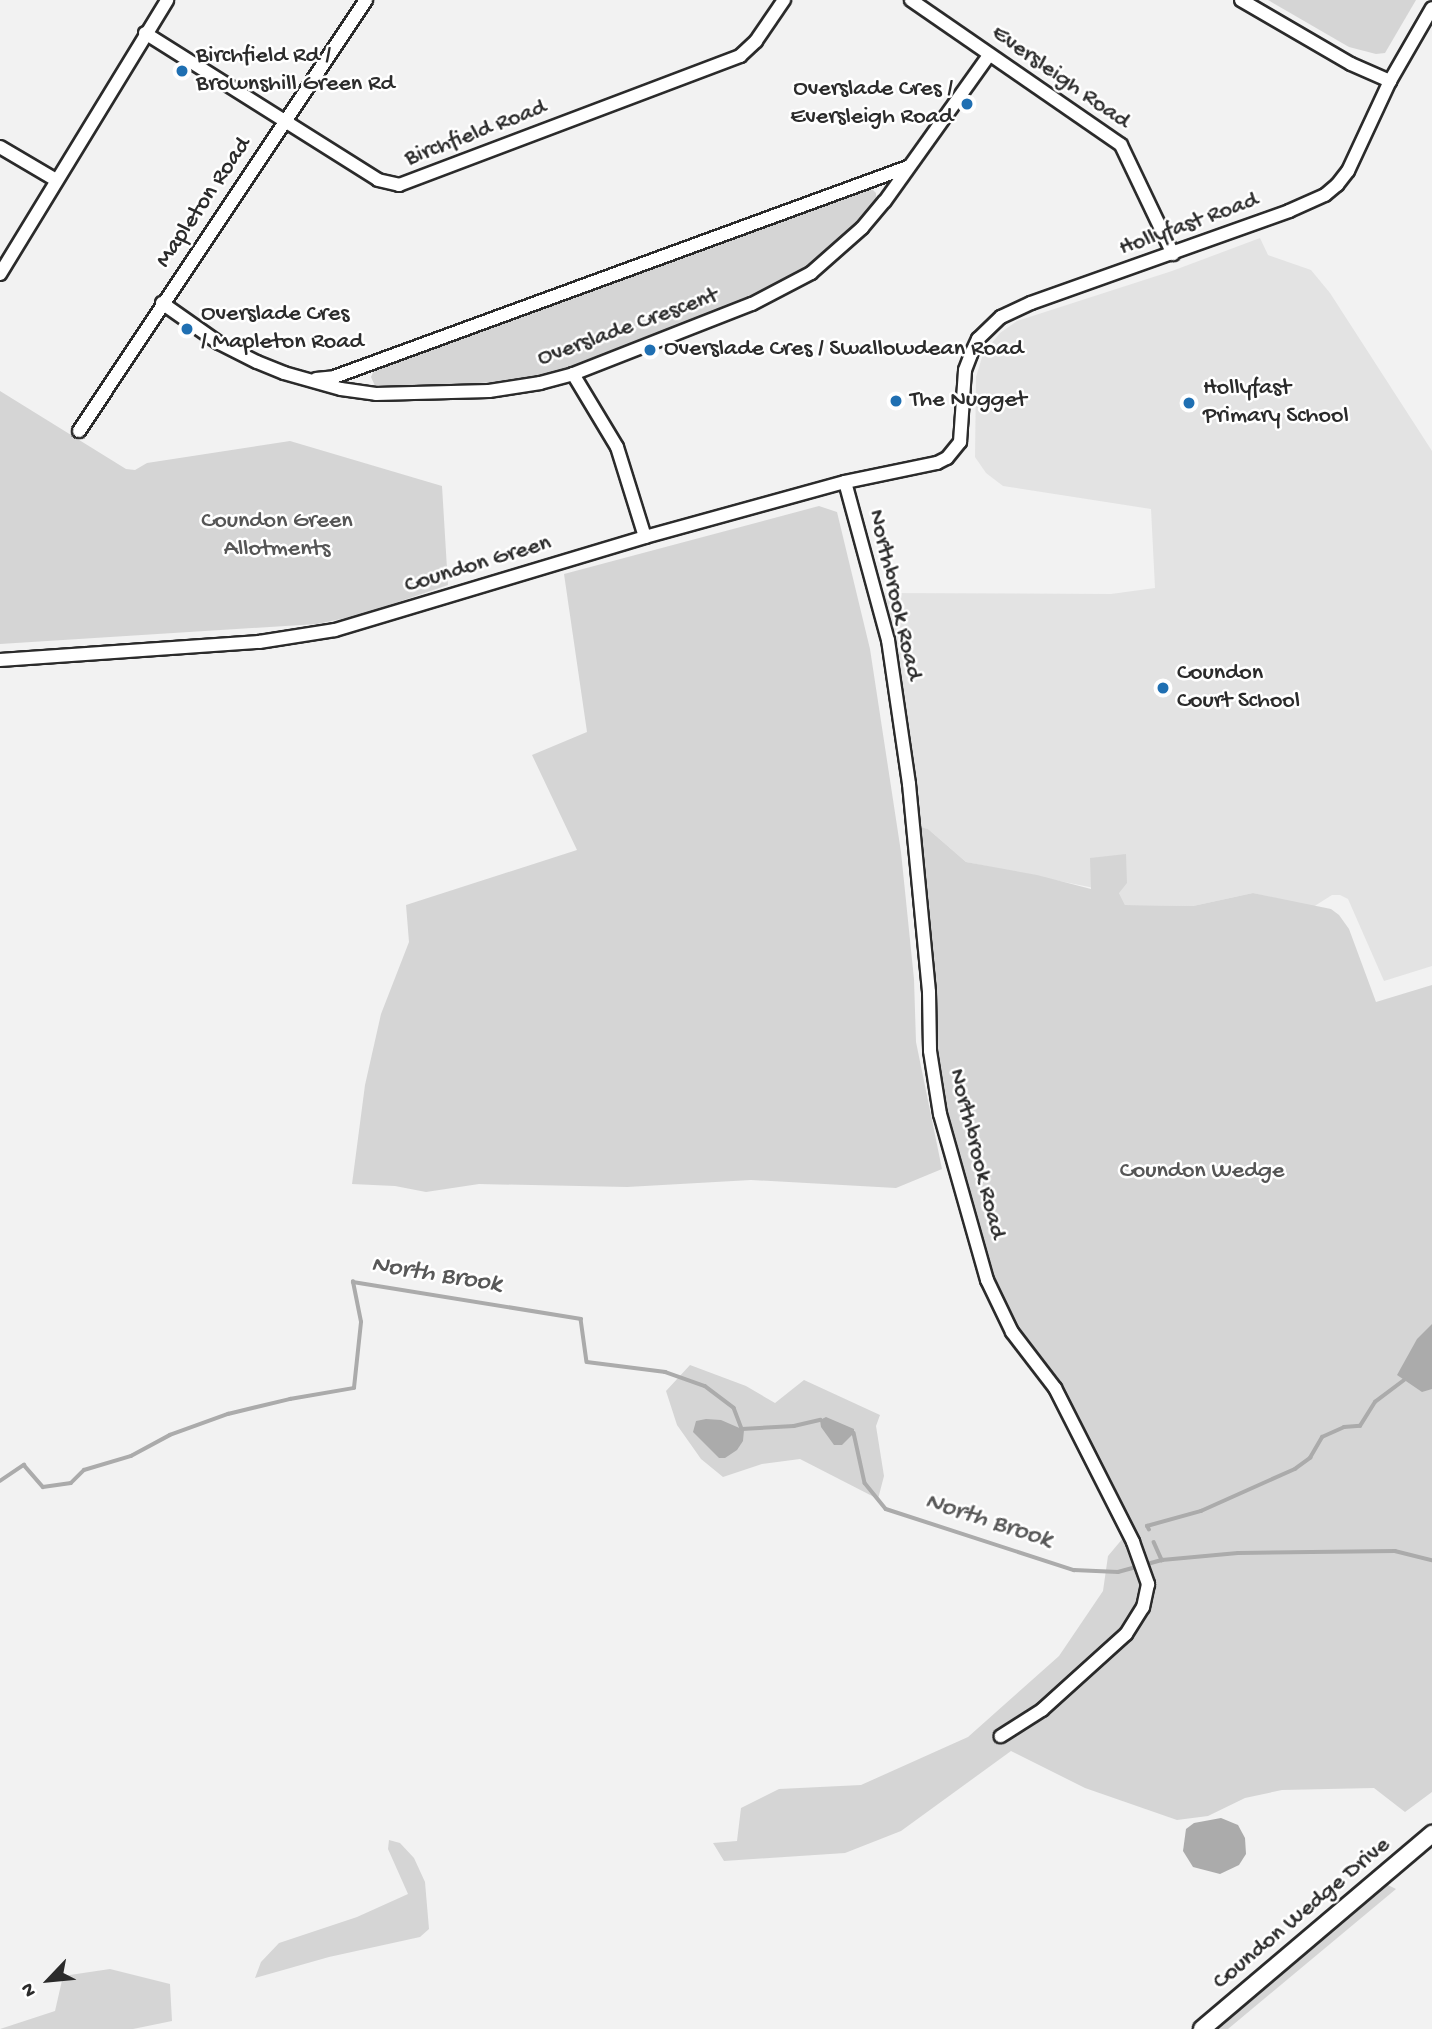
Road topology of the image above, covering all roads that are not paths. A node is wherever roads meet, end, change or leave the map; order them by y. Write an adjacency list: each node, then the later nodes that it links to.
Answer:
1 (167, 0): 7 (street)
2 (366, 0): 10 (street, Mapleton Road)
3 (784, 0): 10 (street, Birchfield Road)
4 (911, 0): 8 (street, Eversleigh Road)
5 (1241, 0): 9 (street)
6 (1432, 8): 9 (street, Hollyfast Road)
7 (145, 33): 10 (street, Birchfield Road); 13 (street)
8 (989, 55): 12 (street, Overslade Crescent); 14 (street, Eversleigh Road)
9 (1390, 80): 14 (street, Hollyfast Road)
10 (285, 121): 16 (street, Mapleton Road)
11 (0, 147): 13 (street)
12 (908, 167): 17 (street, Overslade Crescent); 18 (street, Overslade Crescent)
13 (56, 180): 15 (street)
14 (1173, 254): 20 (street, Hollyfast Road)
15 (0, 274)
16 (162, 303): 18 (street, Overslade Crescent); 19 (street, Mapleton Road)
17 (573, 374): 18 (street, Overslade Crescent); 22 (street)
18 (307, 380)
19 (79, 431)
20 (955, 450): 21 (street, Coundon Green)
21 (845, 482): 22 (street, Coundon Green); 24 (street, Northbrook Road)
22 (645, 537): 23 (street, Coundon Green)
23 (0, 660)
24 (1002, 1736)
25 (1432, 1834): 26 (main road, Coundon Wedge Drive)
26 (1202, 2029)

